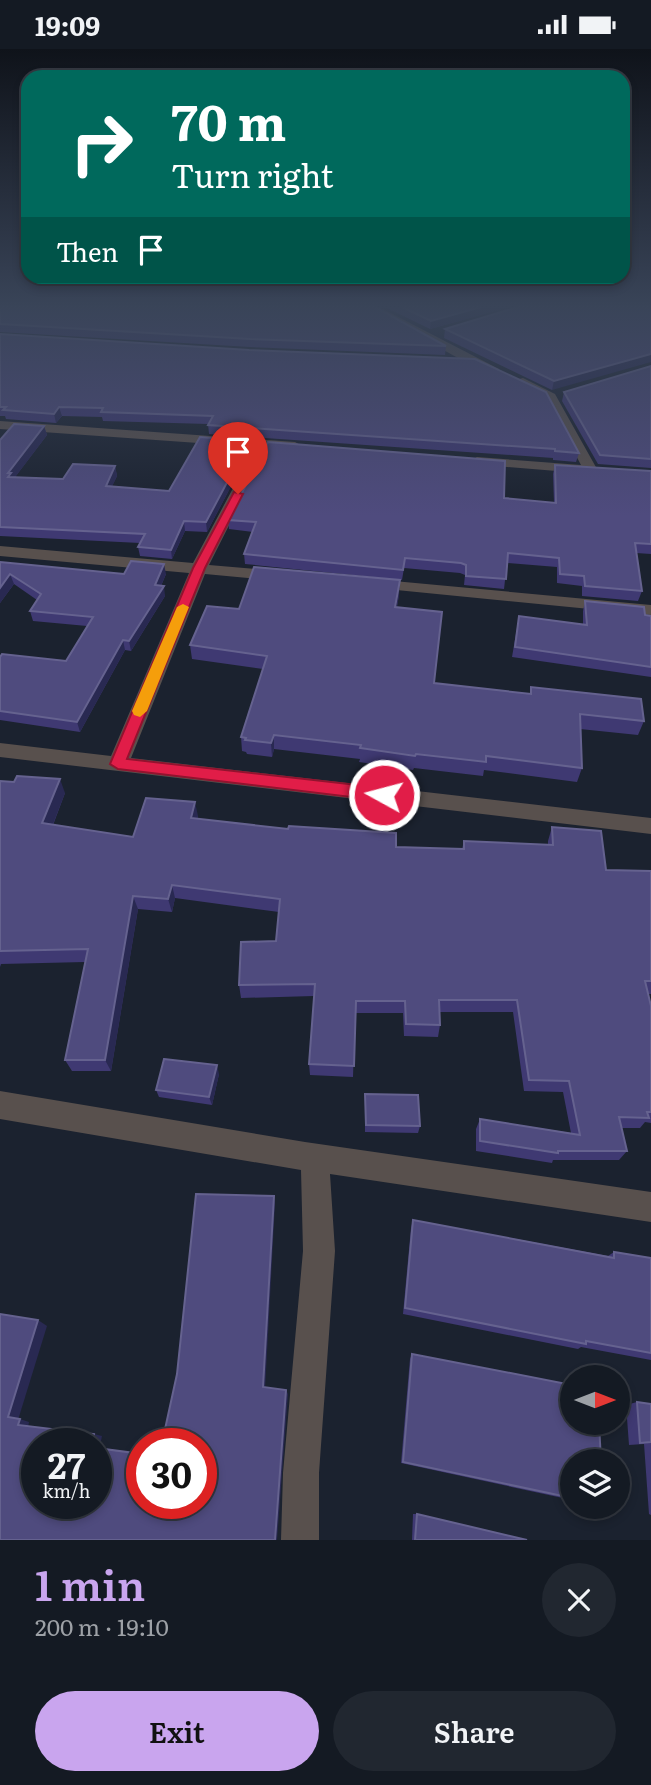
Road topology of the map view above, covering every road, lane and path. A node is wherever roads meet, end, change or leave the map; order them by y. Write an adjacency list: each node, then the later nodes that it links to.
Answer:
1 (512, 377): 5 (street)
2 (0, 425): 3 (street)
3 (263, 444): 4 (street); 7 (street)
4 (304, 447)
5 (467, 460)
6 (0, 551): 7 (street)
7 (199, 568): 8 (street); 12 (street)
8 (295, 577)
9 (350, 582): 10 (street)
10 (651, 610)
11 (0, 750): 12 (street)
12 (118, 764): 13 (street)
13 (651, 825)
14 (0, 1105): 15 (street)
15 (315, 1158): 16 (street); 17 (street)
16 (651, 1207)
17 (300, 1540)

